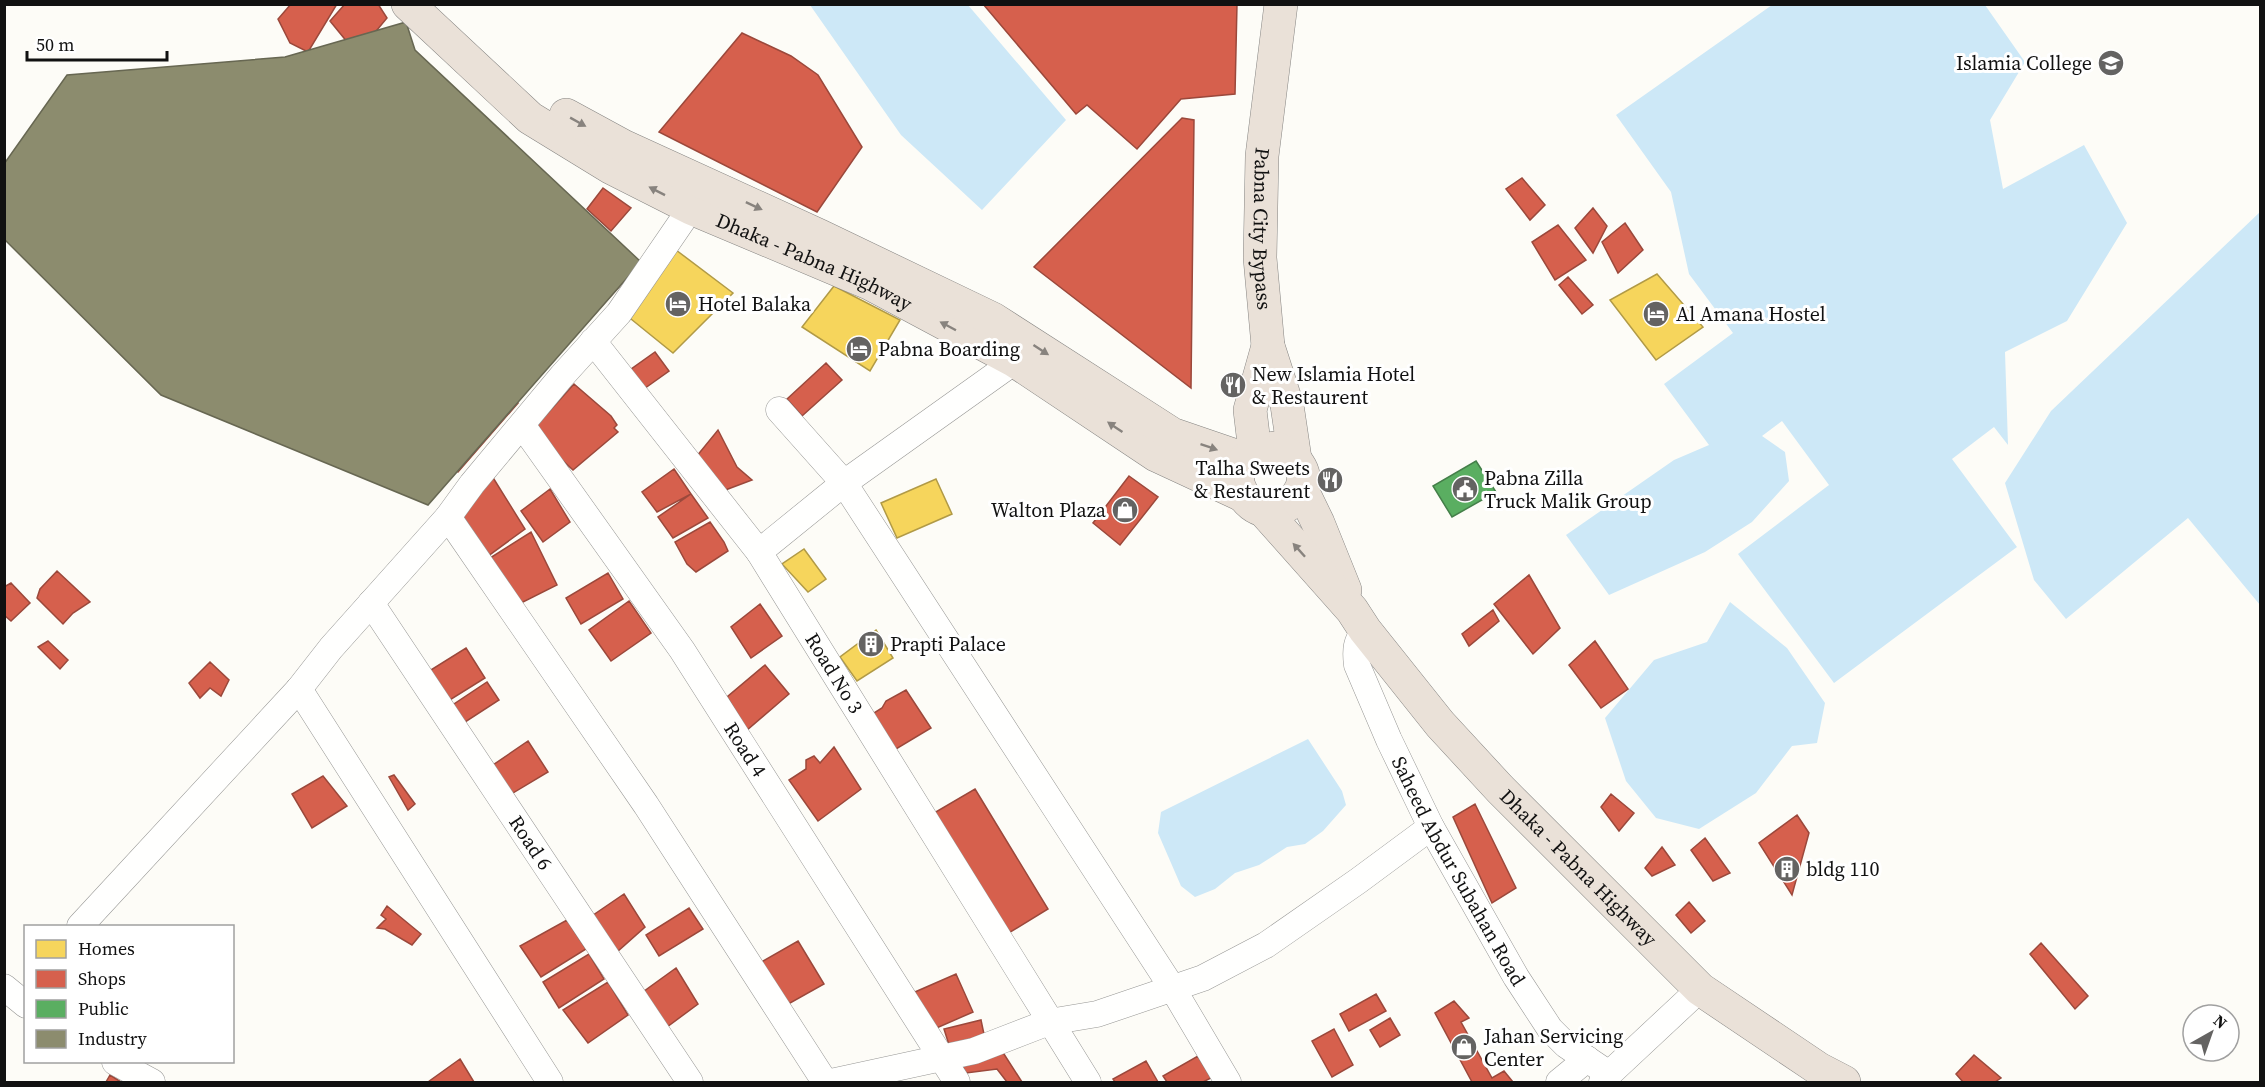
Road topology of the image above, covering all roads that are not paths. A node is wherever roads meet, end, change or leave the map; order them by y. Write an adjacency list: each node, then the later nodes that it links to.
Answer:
1 (408, 4): 4 (highway, Dhaka - Pabna Highway)
2 (437, 4): 4 (highway, Dhaka - Pabna Highway)
3 (1281, 4): 8 (highway, Pabna City Bypass)
4 (538, 111): 5 (highway, Dhaka - Pabna Highway, one-way to 4); 6 (highway, Dhaka - Pabna Highway, one-way to 6)
5 (691, 208): 6 (highway, Dhaka - Pabna Highway); 7 (street)
6 (815, 247): 9 (highway, Dhaka - Pabna Highway, one-way to 6); 12 (highway, Dhaka - Pabna Highway, one-way to 12)
7 (593, 341): 11 (street); 18 (street, Road No 3)
8 (1268, 346): 13 (highway, Pabna City Bypass); 14 (highway, Pabna City Bypass)
9 (1015, 361): 12 (highway, Dhaka - Pabna Highway, one-way to 9); 15 (street)
10 (779, 410): 15 (street)
11 (522, 425): 17 (street); 27 (street, Road 4)
12 (1164, 445): 13 (highway, Dhaka - Pabna Highway, one-way to 13); 16 (highway, Dhaka - Pabna Highway)
13 (1250, 456): 14 (highway); 16 (highway)
14 (1299, 474): 16 (highway); 20 (highway, Dhaka - Pabna Highway)
15 (844, 483): 18 (street); 24 (street)
16 (1252, 502): 20 (highway, Dhaka - Pabna Highway, one-way to 16)
17 (448, 517): 19 (street); 34 (street)
18 (759, 552): 26 (street, Road No 3)
19 (372, 603): 21 (street); 33 (street, Road 6)
20 (1359, 620): 22 (street, Saheed Abdur Subahan Road); 25 (highway, Dhaka - Pabna Highway)
21 (298, 689): 23 (street); 32 (street)
22 (1431, 827): 24 (street); 28 (street, Saheed Abdur Subahan Road)
23 (82, 925)
24 (1173, 989): 26 (street); 38 (street)
25 (1700, 989): 30 (street); 40 (highway, Dhaka - Pabna Highway)
26 (1049, 1022): 27 (street); 37 (street, Road No 3)
27 (942, 1057): 35 (street); 36 (street, Road 4)
28 (1587, 1059): 30 (street, Saheed Abdur Subahan Road); 39 (street)
29 (117, 1063): 31 (street)
30 (1605, 1078)
31 (152, 1083)
32 (550, 1083)
33 (690, 1083)
34 (825, 1083)
35 (831, 1083)
36 (957, 1083)
37 (1088, 1083)
38 (1228, 1083)
39 (1559, 1083)
40 (1844, 1083)

